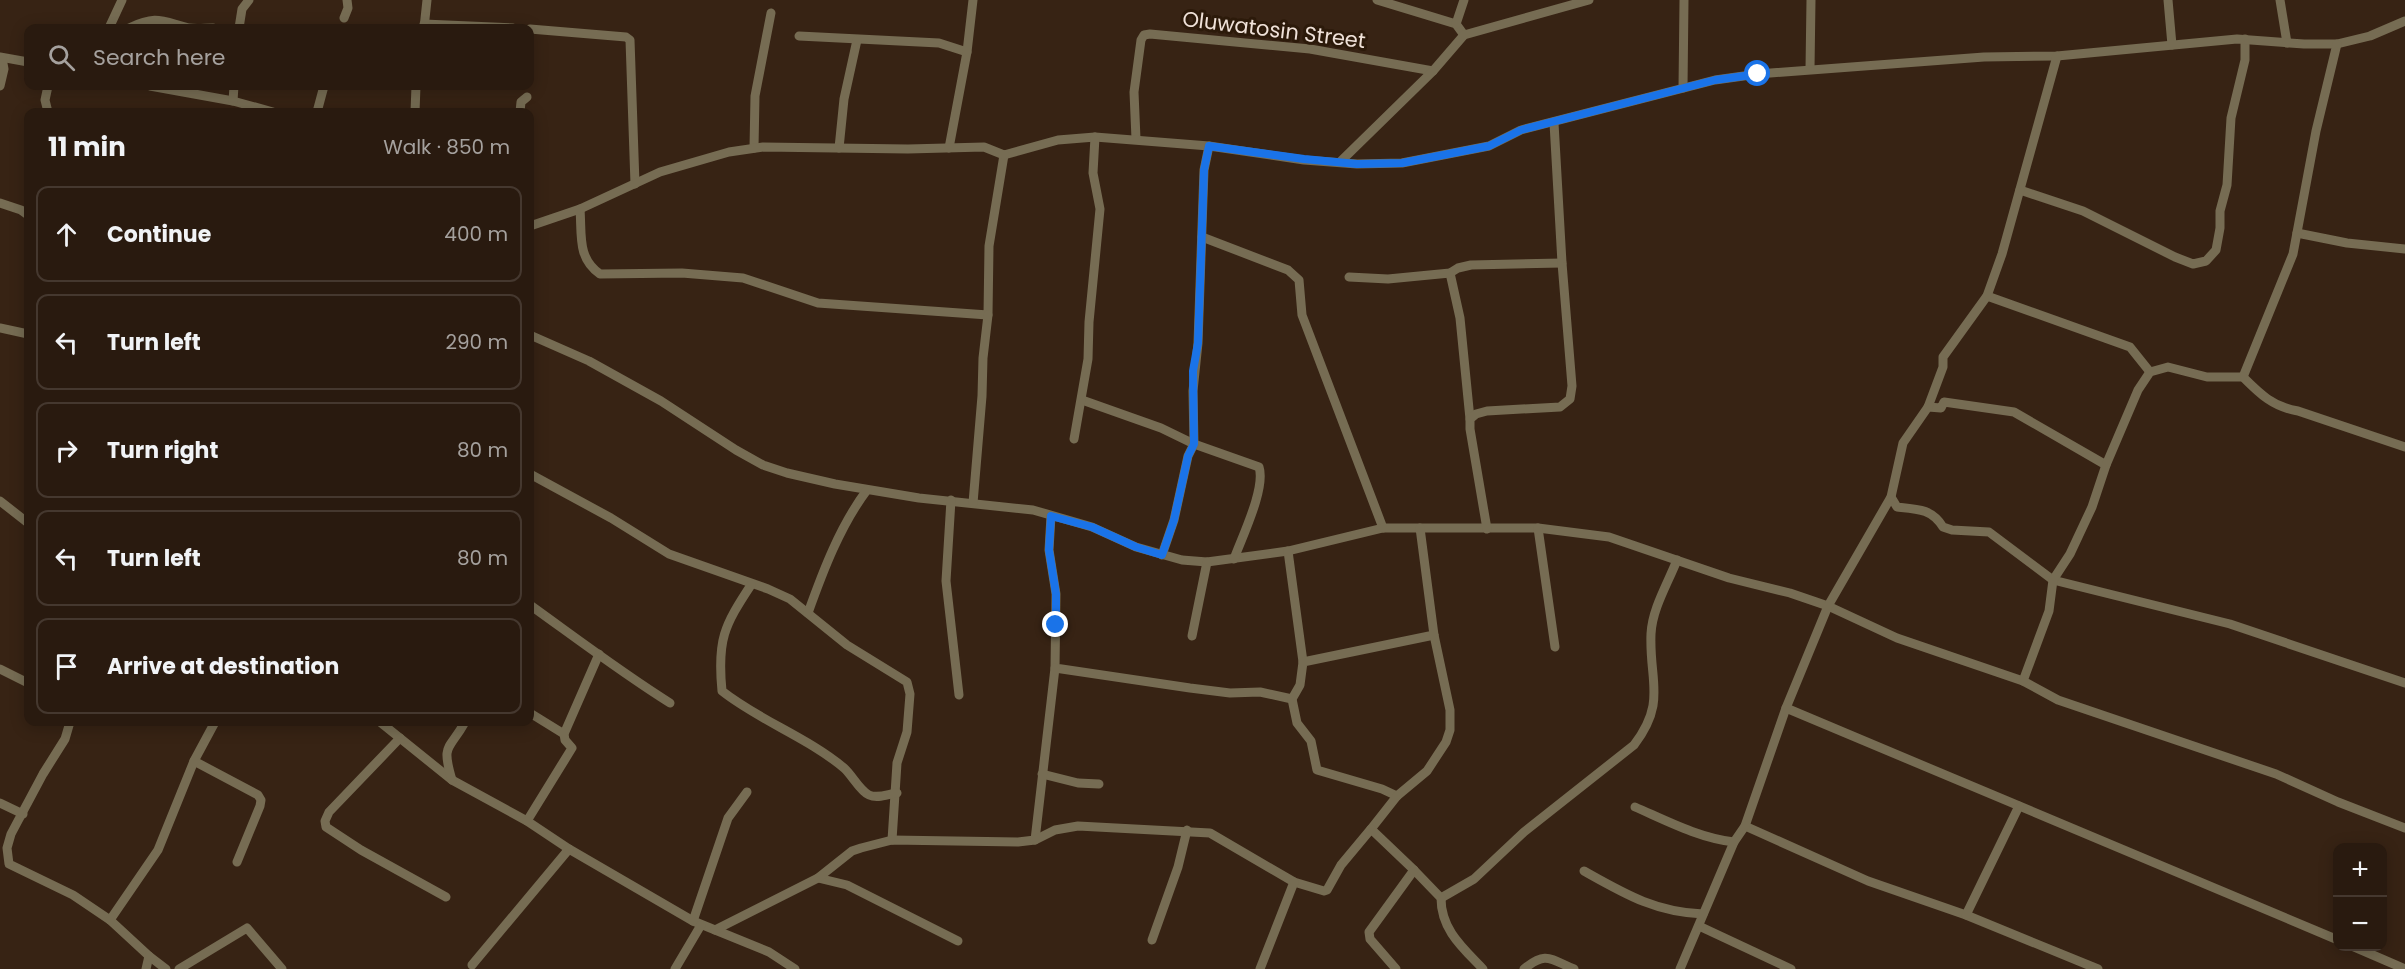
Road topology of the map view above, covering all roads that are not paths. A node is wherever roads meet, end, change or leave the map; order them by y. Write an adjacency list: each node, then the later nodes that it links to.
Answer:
1 (122, 0): 16 (street)
2 (249, 0): 19 (street)
3 (347, 0): 14 (street)
4 (427, 0): 20 (street)
5 (973, 0): 30 (street)
6 (1377, 0): 21 (street)
7 (1464, 0): 21 (street)
8 (1589, 0): 23 (street)
9 (1684, 0): 37 (street)
10 (1811, 0): 34 (street)
11 (2168, 0): 29 (street)
12 (2280, 0): 27 (street)
13 (771, 13): 54 (street)
14 (344, 18)
15 (2405, 21): 28 (street)
16 (111, 24)
17 (137, 24): 18 (street)
18 (177, 24)
19 (239, 24)
20 (424, 24)
21 (1456, 24): 23 (street)
22 (534, 29): 59 (street)
23 (1464, 35): 35 (street)
24 (800, 36): 26 (street)
25 (2245, 39): 27 (street); 29 (street); 60 (street)
26 (857, 40): 30 (street); 55 (street)
27 (2287, 43): 28 (street)
28 (2337, 44): 65 (street)
29 (2172, 45): 31 (street)
30 (967, 52): 56 (street)
31 (2057, 56): 34 (street); 60 (street)
32 (1, 58): 33 (street); 36 (street)
33 (24, 61)
34 (1810, 69): 37 (street)
35 (1433, 71): 52 (street, Oluwatosin Street); 58 (street)
36 (0, 86)
37 (1683, 88): 50 (street)
38 (47, 90): 45 (street)
39 (172, 90): 44 (street)
40 (234, 90): 44 (street)
41 (323, 90): 47 (street)
42 (416, 90): 48 (street)
43 (527, 97): 49 (street)
44 (233, 101): 46 (street)
45 (47, 108)
46 (258, 108)
47 (318, 108)
48 (415, 108)
49 (520, 108)
50 (1554, 123): 58 (street); 68 (street)
51 (1095, 137): 52 (street); 57 (street); 78 (street)
52 (1136, 139): 53 (street)
53 (1209, 146): 58 (street); 66 (street)
54 (754, 148): 55 (street); 59 (street)
55 (839, 148): 56 (street)
56 (949, 148): 57 (street)
57 (1004, 155): 72 (street)
58 (1340, 162)
59 (635, 184): 62 (street)
60 (2020, 190): 71 (street)
61 (0, 204): 63 (street)
62 (580, 209): 64 (street); 72 (street)
63 (24, 212)
64 (534, 222)
65 (2296, 233): 67 (street); 77 (street)
66 (1202, 237): 82 (street); 93 (street)
67 (2405, 249)
68 (1562, 263): 69 (street); 80 (street)
69 (1450, 273): 70 (street); 80 (street)
70 (1348, 277)
71 (1987, 296): 76 (street); 79 (street)
72 (988, 315): 90 (street)
73 (0, 328): 74 (street)
74 (24, 333)
75 (534, 337): 86 (street)
76 (2150, 372): 77 (street); 84 (street)
77 (2243, 377): 83 (street)
78 (1082, 400): 81 (street); 82 (street)
79 (1929, 407): 84 (street); 87 (street)
80 (1470, 419): 96 (street)
81 (1074, 439)
82 (1194, 444): 98 (street); 99 (street)
83 (2405, 447)
84 (2106, 465): 102 (street)
85 (534, 476): 103 (street)
86 (867, 490): 88 (street); 106 (street)
87 (1891, 497): 102 (street); 104 (street)
88 (951, 500): 90 (street); 117 (street)
89 (0, 501): 92 (street)
90 (973, 502): 91 (street)
91 (1051, 516): 98 (street); 112 (street)
92 (24, 520)
93 (1383, 528): 94 (street); 97 (street)
94 (1420, 528): 96 (street); 107 (street)
95 (1538, 528): 96 (street); 100 (street); 109 (street)
96 (1487, 529)
97 (1288, 551): 99 (street); 111 (street)
98 (1162, 555): 101 (street)
99 (1234, 559): 101 (street)
100 (1677, 560): 104 (street); 154 (street)
101 (1207, 562): 108 (street)
102 (2052, 580): 115 (street); 116 (street)
103 (751, 585): 106 (street); 133 (street)
104 (1828, 606): 115 (street); 120 (street)
105 (534, 608): 110 (street)
106 (808, 613): 133 (street)
107 (1434, 635): 111 (street); 134 (street)
108 (1192, 636)
109 (1555, 647)
110 (599, 654): 119 (street); 126 (street)
111 (1303, 662): 118 (street)
112 (1055, 668): 118 (street); 129 (street)
113 (0, 669): 114 (street)
114 (24, 681)
115 (2023, 681): 141 (street)
116 (2405, 682)
117 (959, 695)
118 (1292, 699): 134 (street)
119 (670, 703)
120 (1786, 708): 136 (street); 140 (street)
121 (534, 715): 126 (street)
122 (69, 726): 138 (street)
123 (213, 726): 128 (street)
124 (385, 726): 127 (street)
125 (462, 726): 130 (street)
126 (564, 734): 139 (street)
127 (400, 738): 130 (street); 153 (street)
128 (194, 761): 148 (street); 157 (street)
129 (1042, 774): 131 (street); 145 (street)
130 (452, 780): 139 (street)
131 (1099, 784)
132 (747, 792): 158 (street)
133 (897, 793): 144 (street)
134 (1397, 796): 142 (street)
135 (0, 803): 138 (street)
136 (2019, 806): 156 (street); 161 (street)
137 (1635, 807): 146 (street)
138 (23, 814): 157 (street)
139 (527, 821): 147 (street)
140 (1745, 826): 146 (street); 156 (street)
141 (2405, 827)
142 (1371, 829): 149 (street); 152 (street)
143 (1187, 830): 145 (street); 152 (street); 162 (street)
144 (892, 840): 145 (street); 151 (street)
145 (1035, 840)
146 (1734, 842): 155 (street)
147 (569, 849): 158 (street); 166 (street)
148 (237, 862)
149 (1414, 870): 154 (street); 174 (street)
150 (1584, 871): 155 (street)
151 (818, 878): 160 (street); 163 (street)
152 (1294, 882): 173 (street)
153 (446, 897)
154 (1441, 898): 175 (street)
155 (1703, 914): 159 (street)
156 (1966, 915): 180 (street)
157 (110, 920): 165 (street)
158 (697, 923): 160 (street); 171 (street)
159 (1699, 926): 178 (street); 179 (street)
160 (715, 930): 172 (street)
161 (2333, 938)
162 (1152, 940)
163 (958, 941)
164 (2364, 951): 181 (street)
165 (149, 956): 167 (street); 168 (street)
166 (472, 965)
167 (146, 969)
168 (166, 969)
169 (179, 969): 170 (street)
170 (282, 969)
171 (675, 969)
172 (795, 969)
173 (1260, 969)
174 (1396, 969)
175 (1483, 969)
176 (1524, 969): 177 (street)
177 (1574, 969)
178 (1680, 969)
179 (1791, 969)
180 (2098, 969)
181 (2405, 969)

